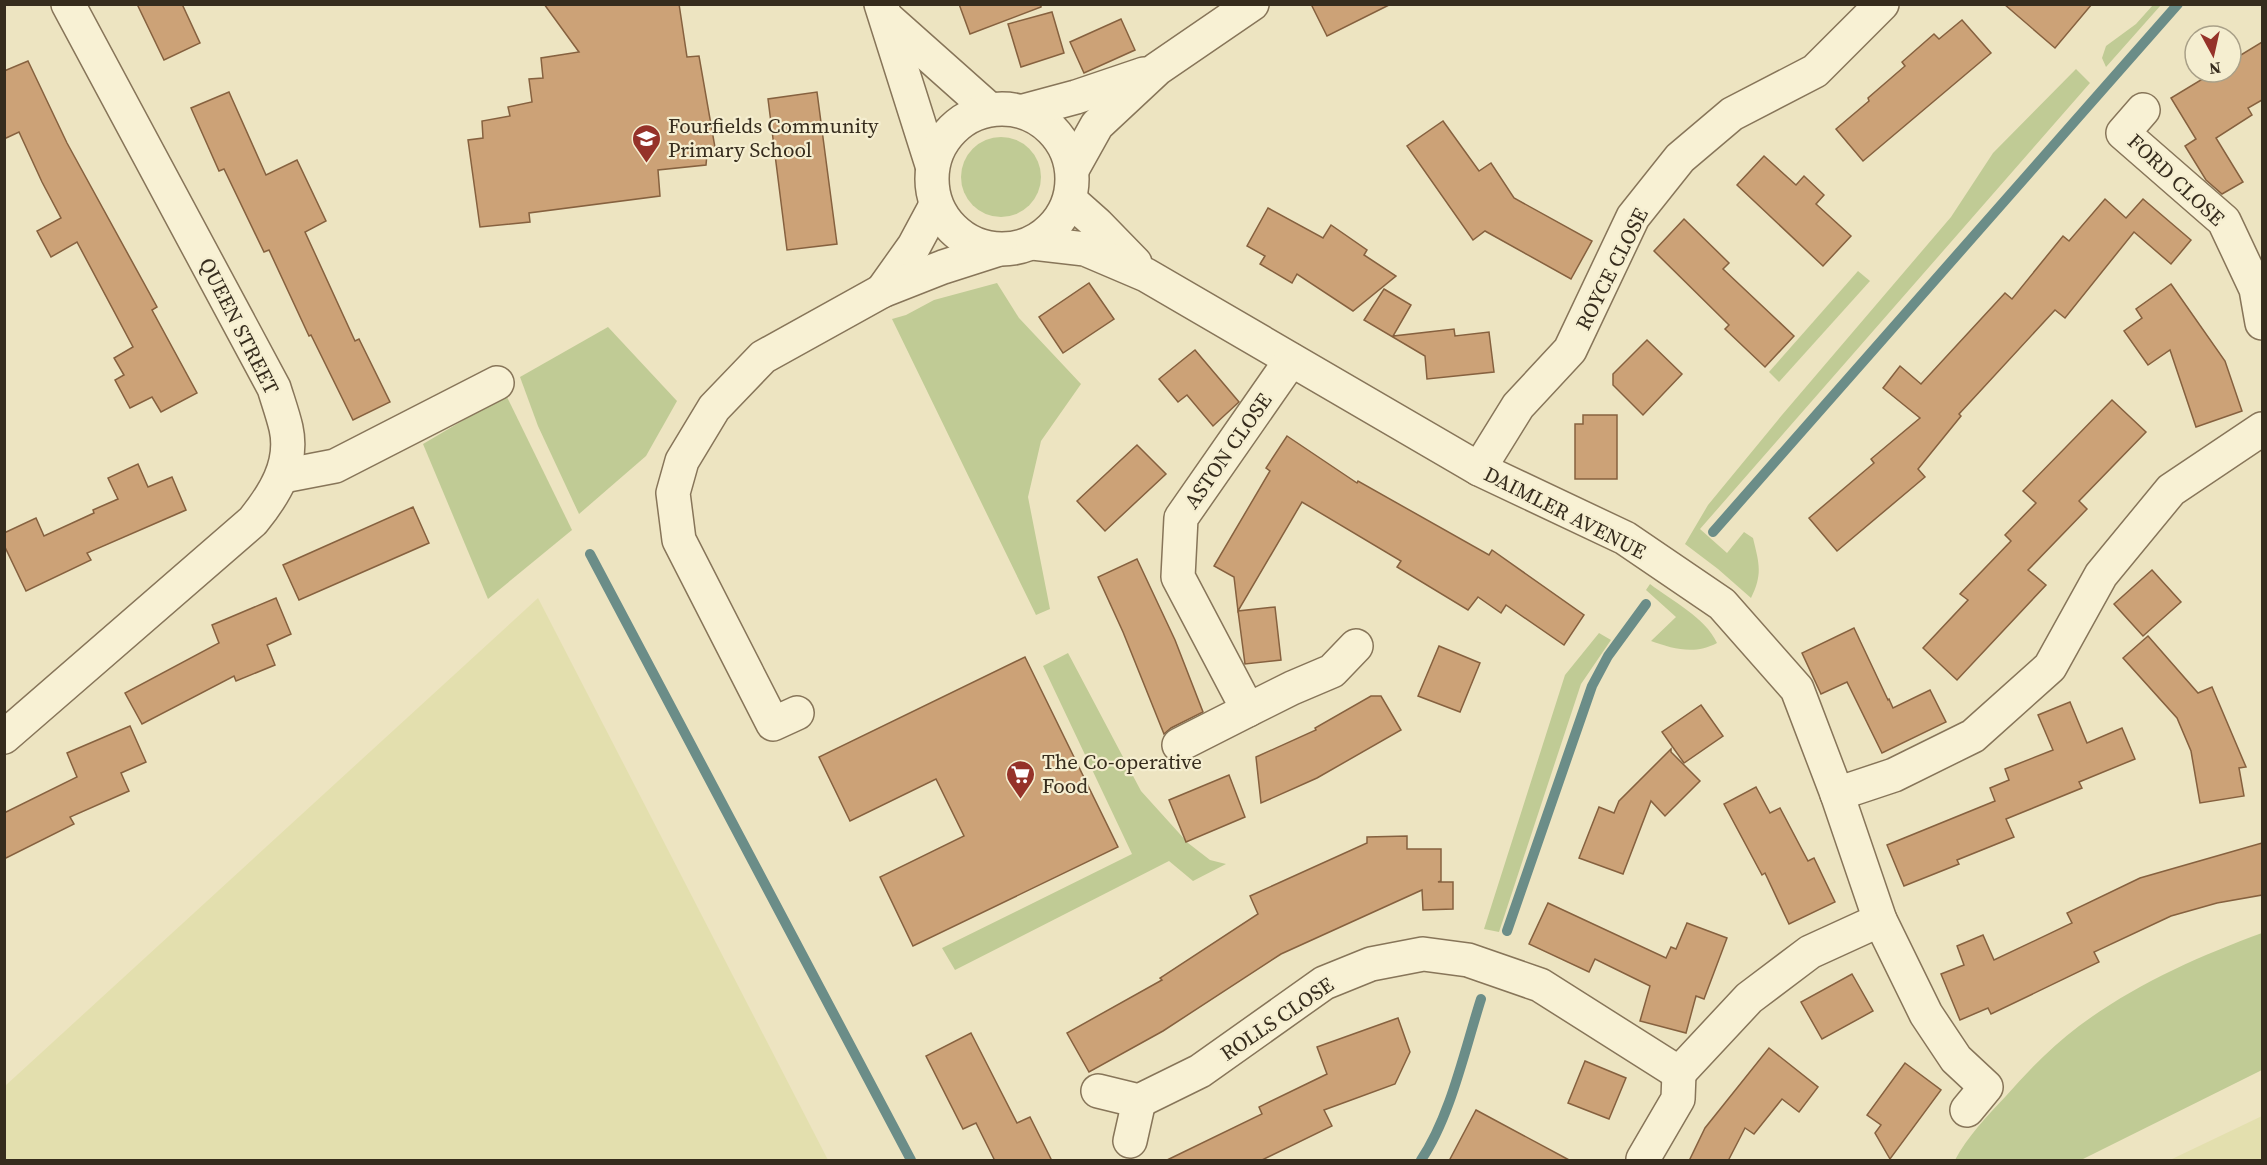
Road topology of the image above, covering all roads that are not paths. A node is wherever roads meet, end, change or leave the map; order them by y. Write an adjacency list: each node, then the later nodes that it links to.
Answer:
1 (68, 4): 22 (street, QUEEN STREET)
2 (1252, 4): 5 (street)
3 (1882, 4): 21 (street, ROYCE CLOSE)
4 (884, 12): 6 (street); 9 (street)
5 (1157, 69): 8 (street); 10 (street)
6 (988, 109): 8 (street); 9 (street)
7 (2143, 110): 17 (street, FORD CLOSE)
8 (1024, 111): 10 (street)
9 (932, 165): 12 (street)
10 (1073, 168): 11 (street)
11 (1070, 200): 13 (street); 15 (street, DAIMLER AVENUE)
12 (936, 206): 14 (street); 16 (street)
13 (1034, 243): 14 (street); 15 (street, DAIMLER AVENUE)
14 (996, 250): 16 (street)
15 (1146, 275): 18 (street, DAIMLER AVENUE)
16 (882, 291): 25 (street)
17 (2262, 323)
18 (1291, 360): 21 (street, DAIMLER AVENUE); 24 (street, ASTON CLOSE)
19 (497, 383): 22 (street)
20 (2262, 429): 28 (street)
21 (1479, 469): 28 (street, DAIMLER AVENUE)
22 (283, 476): 26 (street, QUEEN STREET)
23 (1356, 646): 24 (street)
24 (1248, 710): 27 (street)
25 (797, 713)
26 (4, 737)
27 (1179, 745)
28 (1837, 794): 29 (street, DAIMLER AVENUE)
29 (1880, 920): 30 (street); 33 (street, DAIMLER AVENUE)
30 (1679, 1073): 32 (street, ROLLS CLOSE); 35 (street)
31 (1098, 1091): 32 (street)
32 (1139, 1101): 34 (street)
33 (1967, 1110)
34 (1130, 1142)
35 (1643, 1159)

